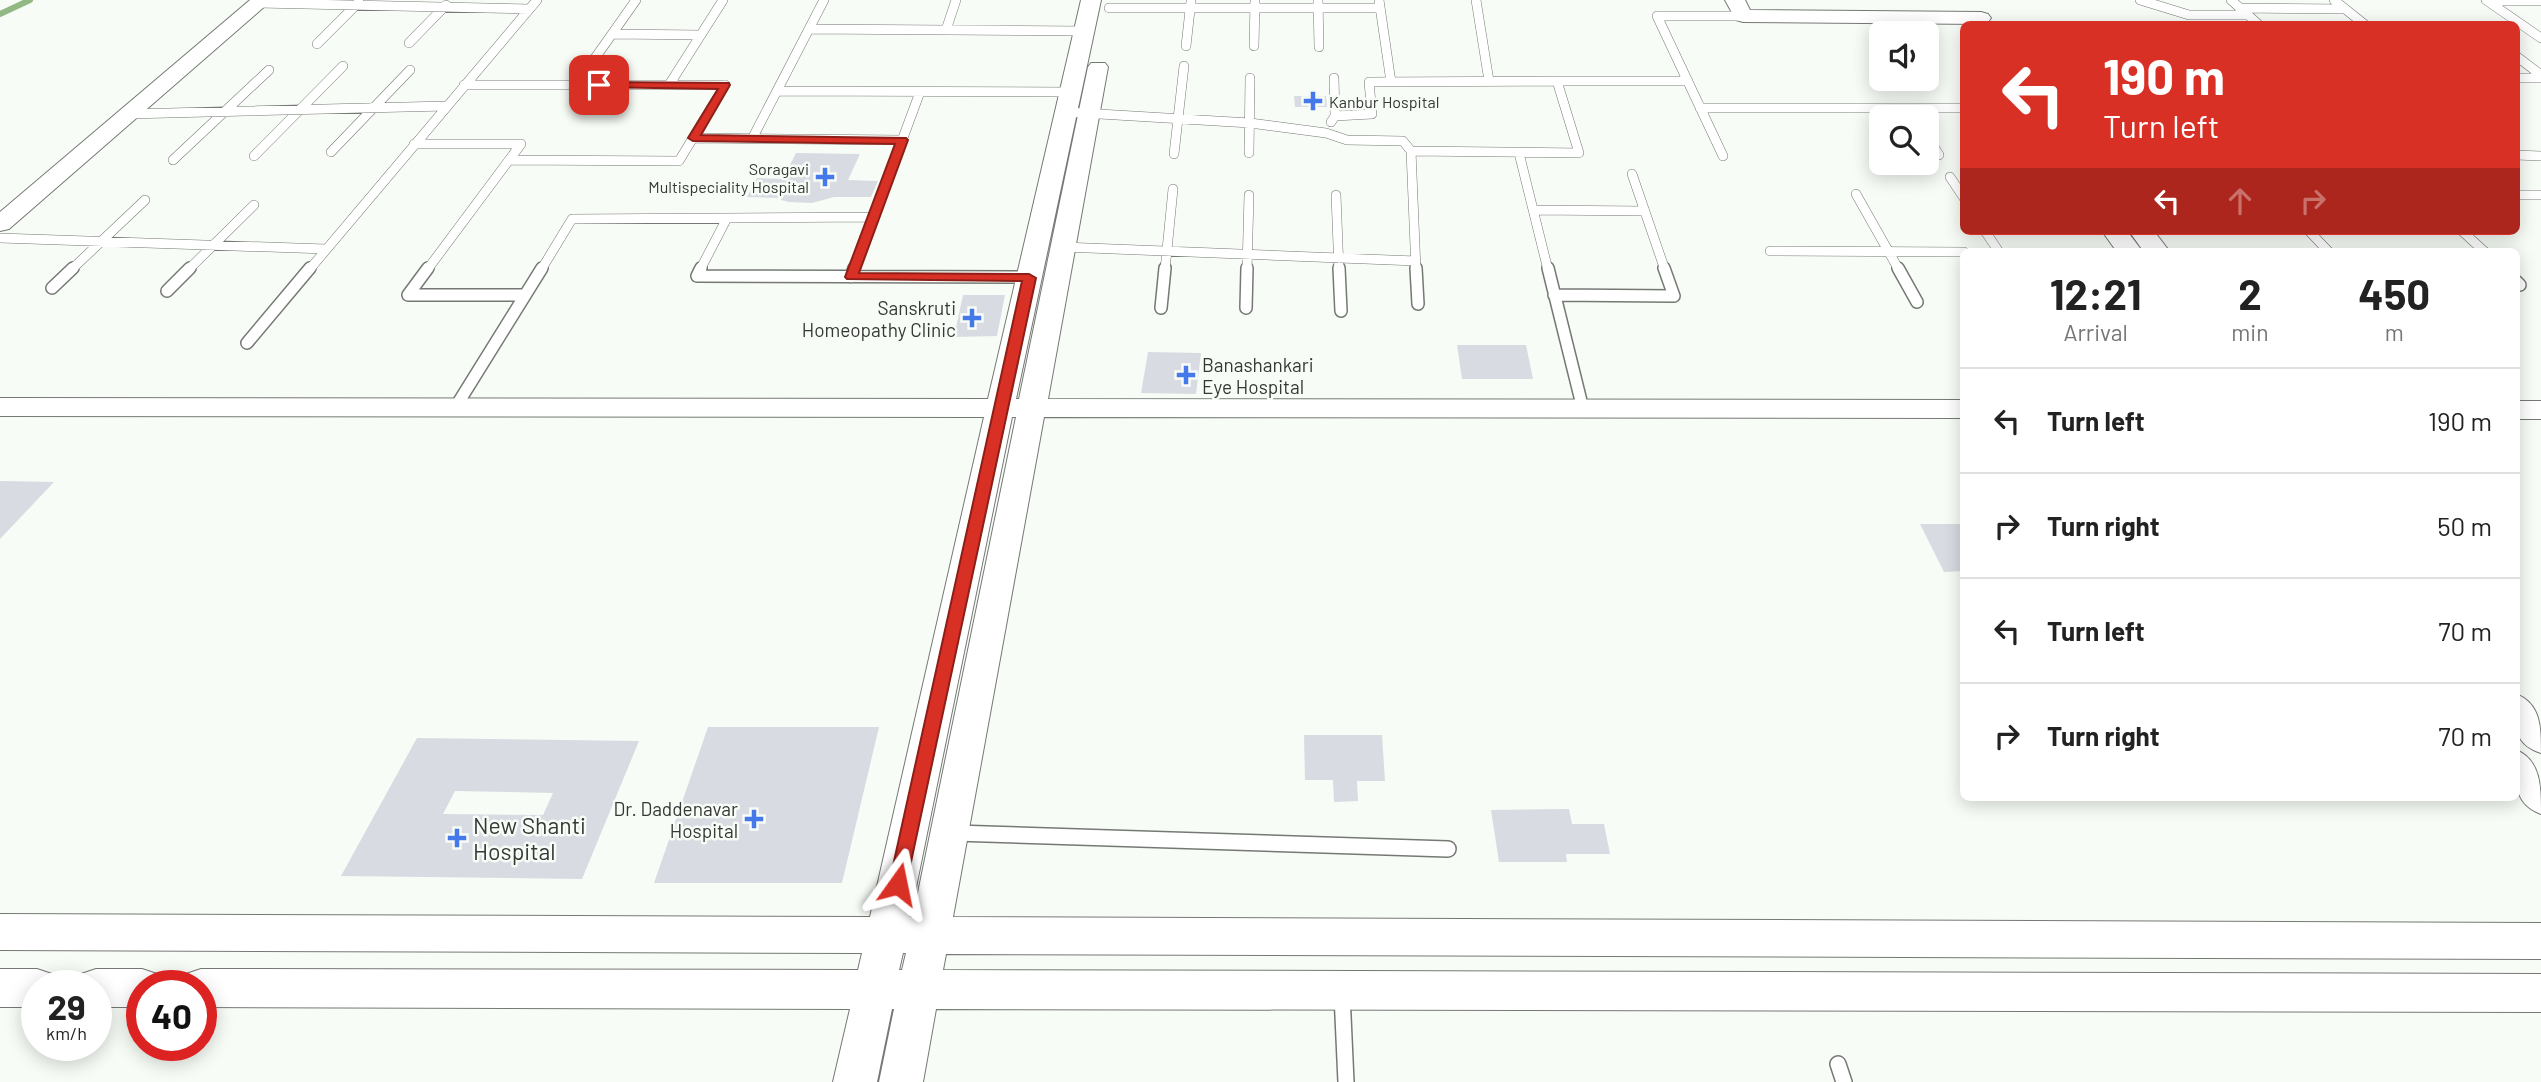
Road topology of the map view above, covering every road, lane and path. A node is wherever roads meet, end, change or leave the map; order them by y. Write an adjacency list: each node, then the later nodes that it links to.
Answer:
1 (451, 0): 21 (lane)
2 (537, 0): 24 (lane)
3 (636, 0): 36 (lane)
4 (723, 0): 37 (lane)
5 (824, 0): 33 (lane)
6 (956, 0): 34 (lane)
7 (1476, 0): 56 (lane)
8 (1995, 0): 28 (street)
9 (2140, 0): 26 (lane)
10 (2231, 0): 23 (lane)
11 (2334, 0): 25 (lane)
12 (254, 1): 15 (lane); 71 (street); 101 (street)
13 (2487, 1): 14 (lane); 31 (lane)
14 (2541, 1)
15 (358, 3): 21 (lane); 40 (lane)
16 (1103, 3): 17 (lane); 35 (street); 63 (street)
17 (1191, 4): 18 (lane); 41 (lane)
18 (1255, 4): 19 (lane); 42 (lane)
19 (1318, 4): 20 (lane); 43 (lane)
20 (1379, 4): 55 (lane)
21 (444, 7): 24 (lane); 39 (lane)
22 (1739, 8): 27 (street); 54 (lane)
23 (2240, 8): 25 (lane); 26 (lane)
24 (529, 9): 57 (lane)
25 (2345, 9): 30 (lane)
26 (2247, 15): 29 (lane)
27 (1964, 16): 28 (street)
28 (1982, 21)
29 (2254, 21)
30 (2360, 21)
31 (2516, 21)
32 (2520, 24): 38 (lane)
33 (809, 29): 34 (lane); 60 (lane)
34 (946, 30): 35 (lane)
35 (1085, 31): 63 (street)
36 (612, 34): 37 (lane); 58 (lane)
37 (701, 35): 59 (lane)
38 (2541, 38)
39 (409, 43)
40 (317, 44)
41 (1185, 46)
42 (1254, 46)
43 (1319, 47)
44 (2520, 59): 49 (lane)
45 (343, 66): 69 (lane)
46 (1184, 66): 73 (lane)
47 (269, 70): 70 (lane)
48 (410, 70): 64 (lane)
49 (2541, 77): 52 (lane)
50 (1250, 78): 74 (lane)
51 (1334, 78): 72 (lane)
52 (2520, 78)
53 (1557, 81): 54 (lane); 56 (lane); 83 (lane)
54 (1688, 81): 65 (lane)
55 (1391, 82): 56 (lane); 72 (lane)
56 (1489, 82)
57 (464, 85): 58 (lane); 62 (lane)
58 (576, 85): 59 (lane)
59 (669, 85): 76 (lane)
60 (776, 91): 61 (lane); 77 (lane)
61 (920, 92): 63 (lane); 78 (lane)
62 (446, 106): 64 (lane); 79 (lane)
63 (1076, 106): 73 (lane); 113 (street); 125 (street)
64 (374, 107): 69 (lane); 81 (lane)
65 (1700, 108): 66 (lane); 86 (lane)
66 (1869, 108)
67 (1939, 108): 68 (lane)
68 (1960, 108)
69 (300, 109): 70 (lane); 85 (lane)
70 (225, 111): 71 (lane); 89 (lane)
71 (129, 114): 107 (street)
72 (1335, 116): 75 (lane)
73 (1178, 119): 74 (lane); 84 (lane)
74 (1250, 124): 75 (lane); 82 (lane)
75 (1326, 133): 80 (lane)
76 (693, 138): 77 (lane); 90 (lane)
77 (752, 138): 78 (lane)
78 (902, 140): 105 (lane)
79 (414, 144): 90 (lane); 116 (lane)
80 (1411, 151): 83 (lane); 123 (lane)
81 (331, 152)
82 (1249, 153)
83 (1519, 153): 103 (lane)
84 (1174, 154)
85 (254, 156)
86 (1723, 156)
87 (2520, 156): 88 (lane)
88 (2541, 156)
89 (173, 160)
90 (509, 160): 128 (lane)
91 (1632, 174): 104 (lane)
92 (1950, 177): 94 (lane)
93 (1173, 188): 117 (lane)
94 (1960, 192)
95 (1856, 194): 119 (lane)
96 (1249, 195): 121 (lane)
97 (1336, 195): 122 (lane)
98 (2520, 195): 99 (lane)
99 (2541, 195)
100 (145, 200): 111 (lane)
101 (0, 202)
102 (254, 205): 112 (lane)
103 (1533, 210): 104 (lane); 129 (lane)
104 (1645, 211): 129 (lane)
105 (874, 217): 106 (lane); 124 (lane)
106 (727, 218): 124 (lane); 128 (lane)
107 (0, 224)
108 (2313, 235): 114 (lane)
109 (2466, 235): 115 (lane)
110 (0, 238): 111 (lane)
111 (102, 242): 112 (lane); 126 (lane)
112 (214, 245): 116 (lane); 127 (lane)
113 (1063, 247): 117 (lane); 139 (street)
114 (2325, 248)
115 (2481, 248)
116 (326, 249): 135 (lane)
117 (1167, 251): 121 (lane); 132 (lane)
118 (1770, 251): 119 (lane)
119 (1888, 252): 120 (lane); 130 (lane)
120 (1960, 252)
121 (1248, 254): 122 (lane); 133 (lane)
122 (1339, 258): 123 (lane); 134 (lane)
123 (1416, 261): 131 (lane)
124 (852, 277): 125 (lane)
125 (1029, 278): 138 (street)
126 (52, 288)
127 (167, 291)
128 (525, 295): 137 (lane)
129 (1554, 295): 140 (lane)
130 (1917, 302)
131 (1419, 304)
132 (1161, 308)
133 (1246, 308)
134 (1341, 311)
135 (247, 343)
136 (0, 407): 137 (street)
137 (455, 408): 138 (street)
138 (1000, 409): 139 (street); 151 (street)
139 (1032, 409): 140 (street); 148 (street)
140 (1583, 409): 141 (street)
141 (1960, 409)
142 (2520, 410): 143 (street)
143 (2541, 410)
144 (2520, 713): 145 (street)
145 (2541, 739)
146 (2520, 770): 147 (street)
147 (2541, 798)
148 (951, 833): 149 (lane); 152 (street)
149 (1448, 849)
150 (0, 932): 151 (street)
151 (887, 937): 152 (street); 157 (street)
152 (931, 937): 153 (street); 158 (street)
153 (2541, 941)
154 (0, 988): 155 (street)
155 (21, 988)
156 (217, 988): 157 (street)
157 (876, 989): 158 (street); 162 (street)
158 (920, 990): 159 (street); 163 (street)
159 (1342, 990): 160 (street); 164 (lane)
160 (2541, 993)
161 (1838, 1064): 165 (lane)
162 (855, 1082)
163 (901, 1082)
164 (1346, 1082)
165 (1844, 1082)

